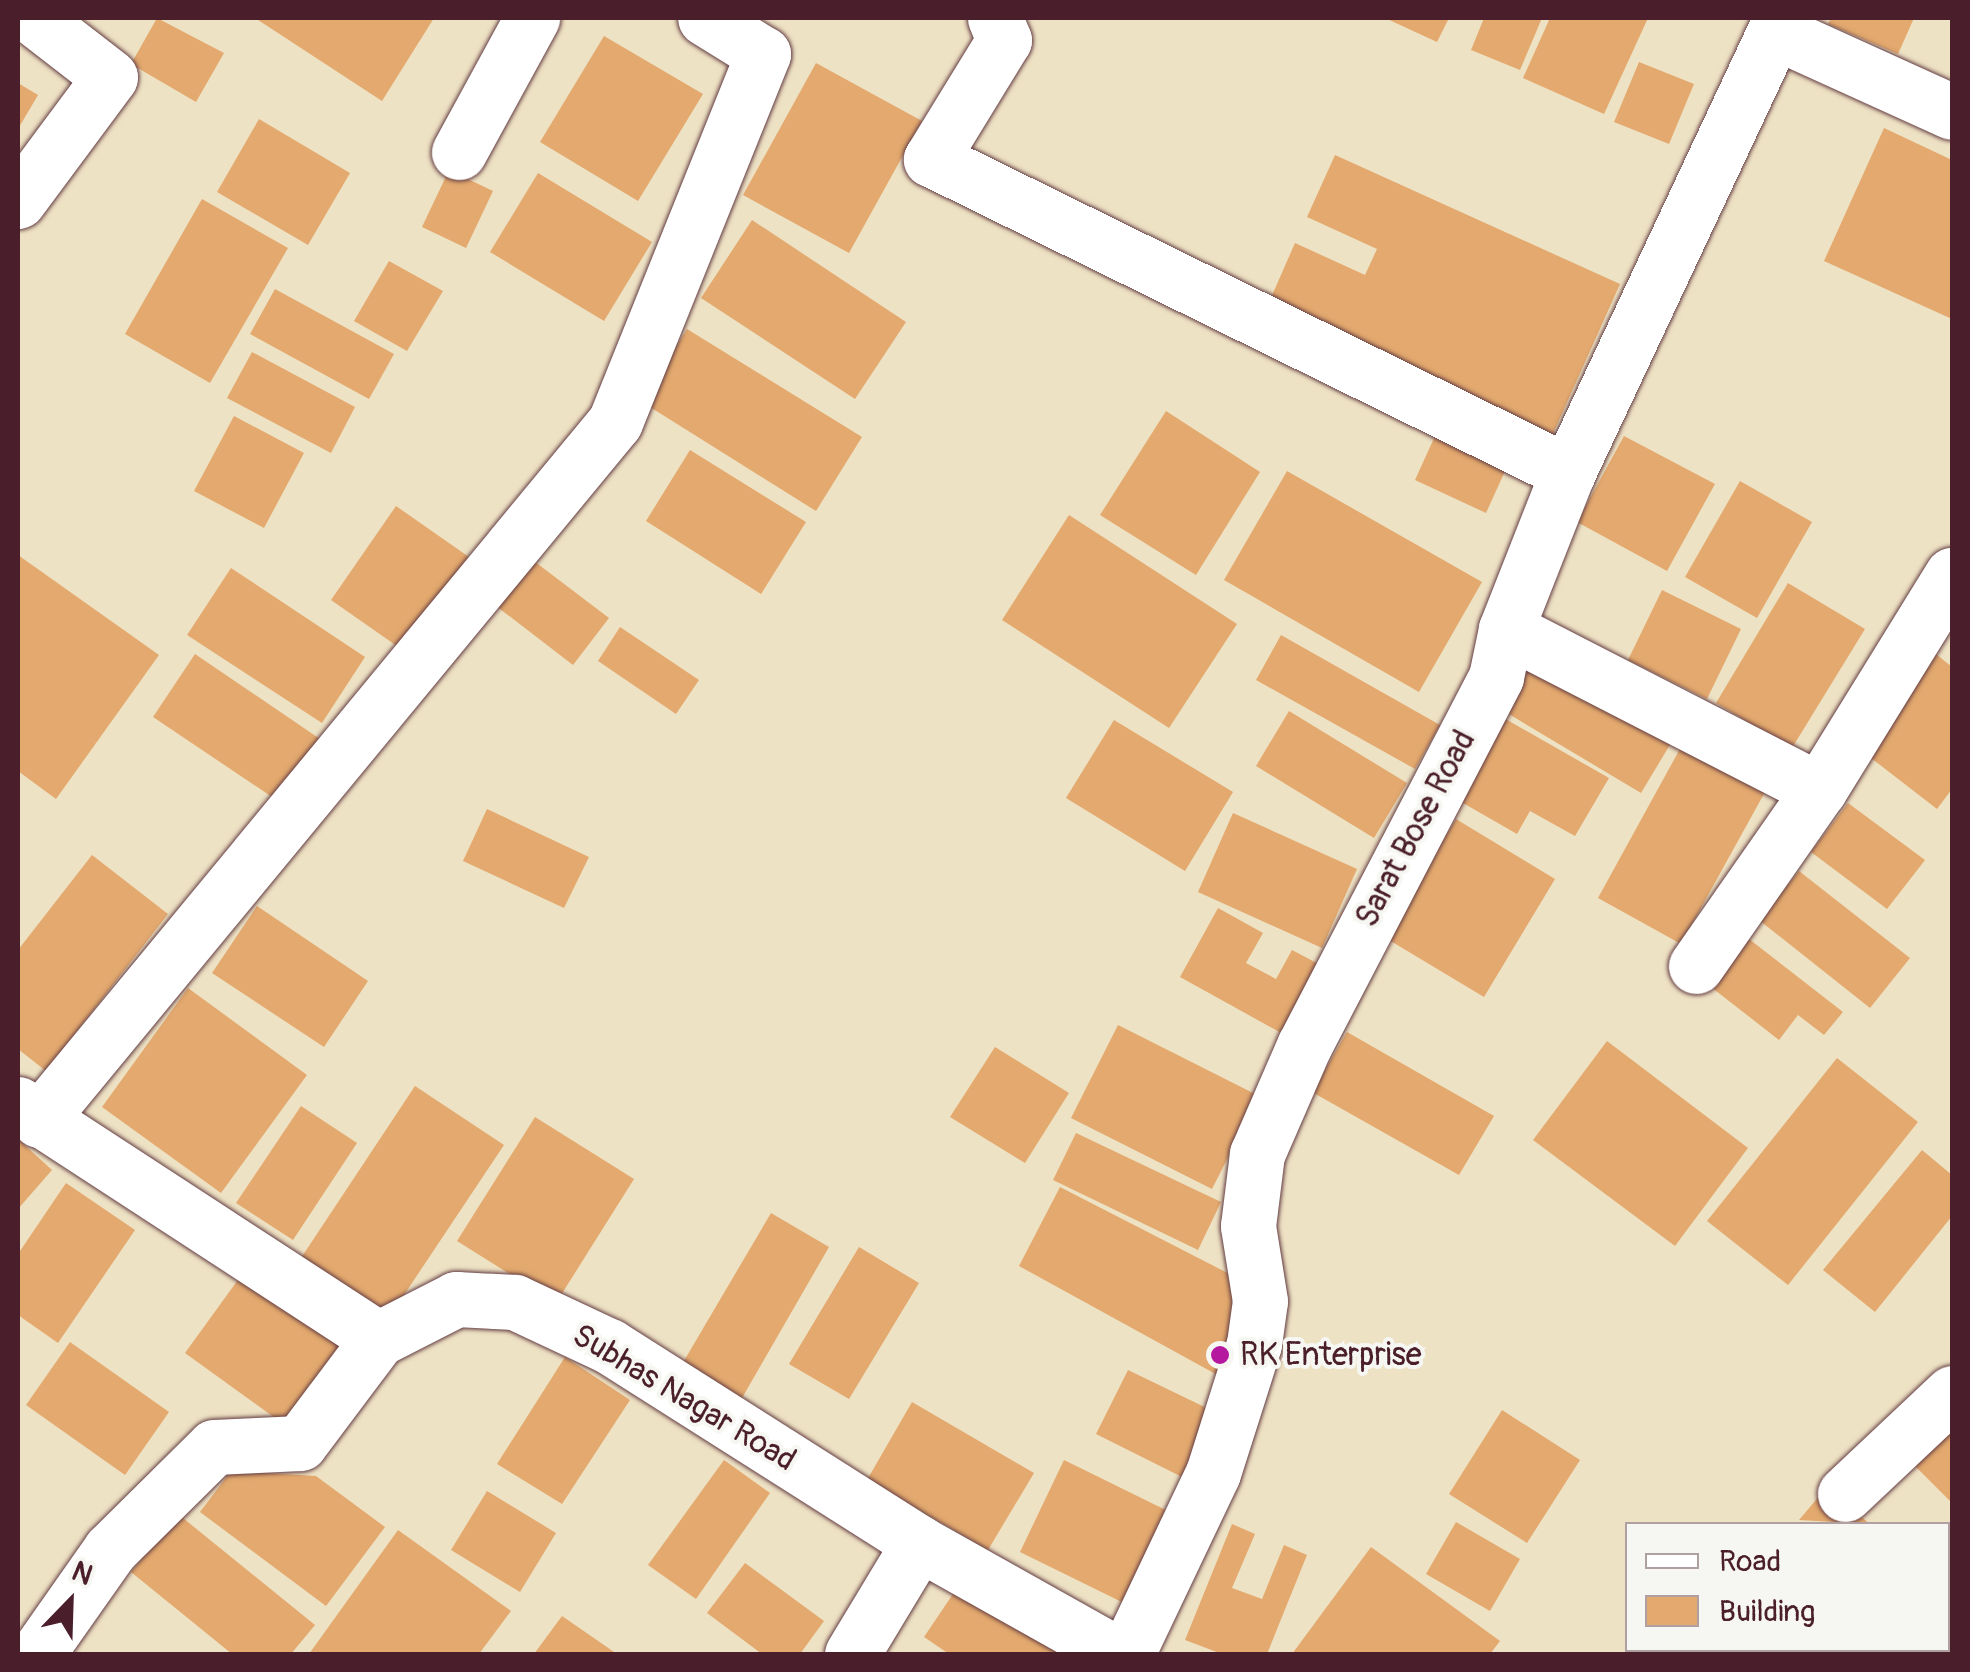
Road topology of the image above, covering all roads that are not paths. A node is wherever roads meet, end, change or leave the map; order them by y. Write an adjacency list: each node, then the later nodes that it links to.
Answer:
1 (34, 18): 9 (street)
2 (532, 18): 8 (street)
3 (704, 18): 6 (street)
4 (995, 18): 10 (street)
5 (1779, 24): 7 (street); 10 (street, Sarat Bose Road)
6 (771, 36): 15 (street)
7 (1952, 112)
8 (458, 152)
9 (18, 201)
10 (1568, 472): 12 (street, Sarat Bose Road)
11 (1952, 575): 13 (street)
12 (1506, 629): 13 (street); 23 (street, Sarat Bose Road)
13 (1819, 790): 14 (street)
14 (1696, 966)
15 (28, 1112): 16 (street)
16 (378, 1339): 19 (street, Subhas Nagar Road); 20 (street)
17 (1952, 1393): 18 (street)
18 (1844, 1494)
19 (919, 1543): 21 (street); 22 (street, Subhas Nagar Road)
20 (37, 1654)
21 (852, 1654)
22 (1117, 1654)
23 (1127, 1654)

